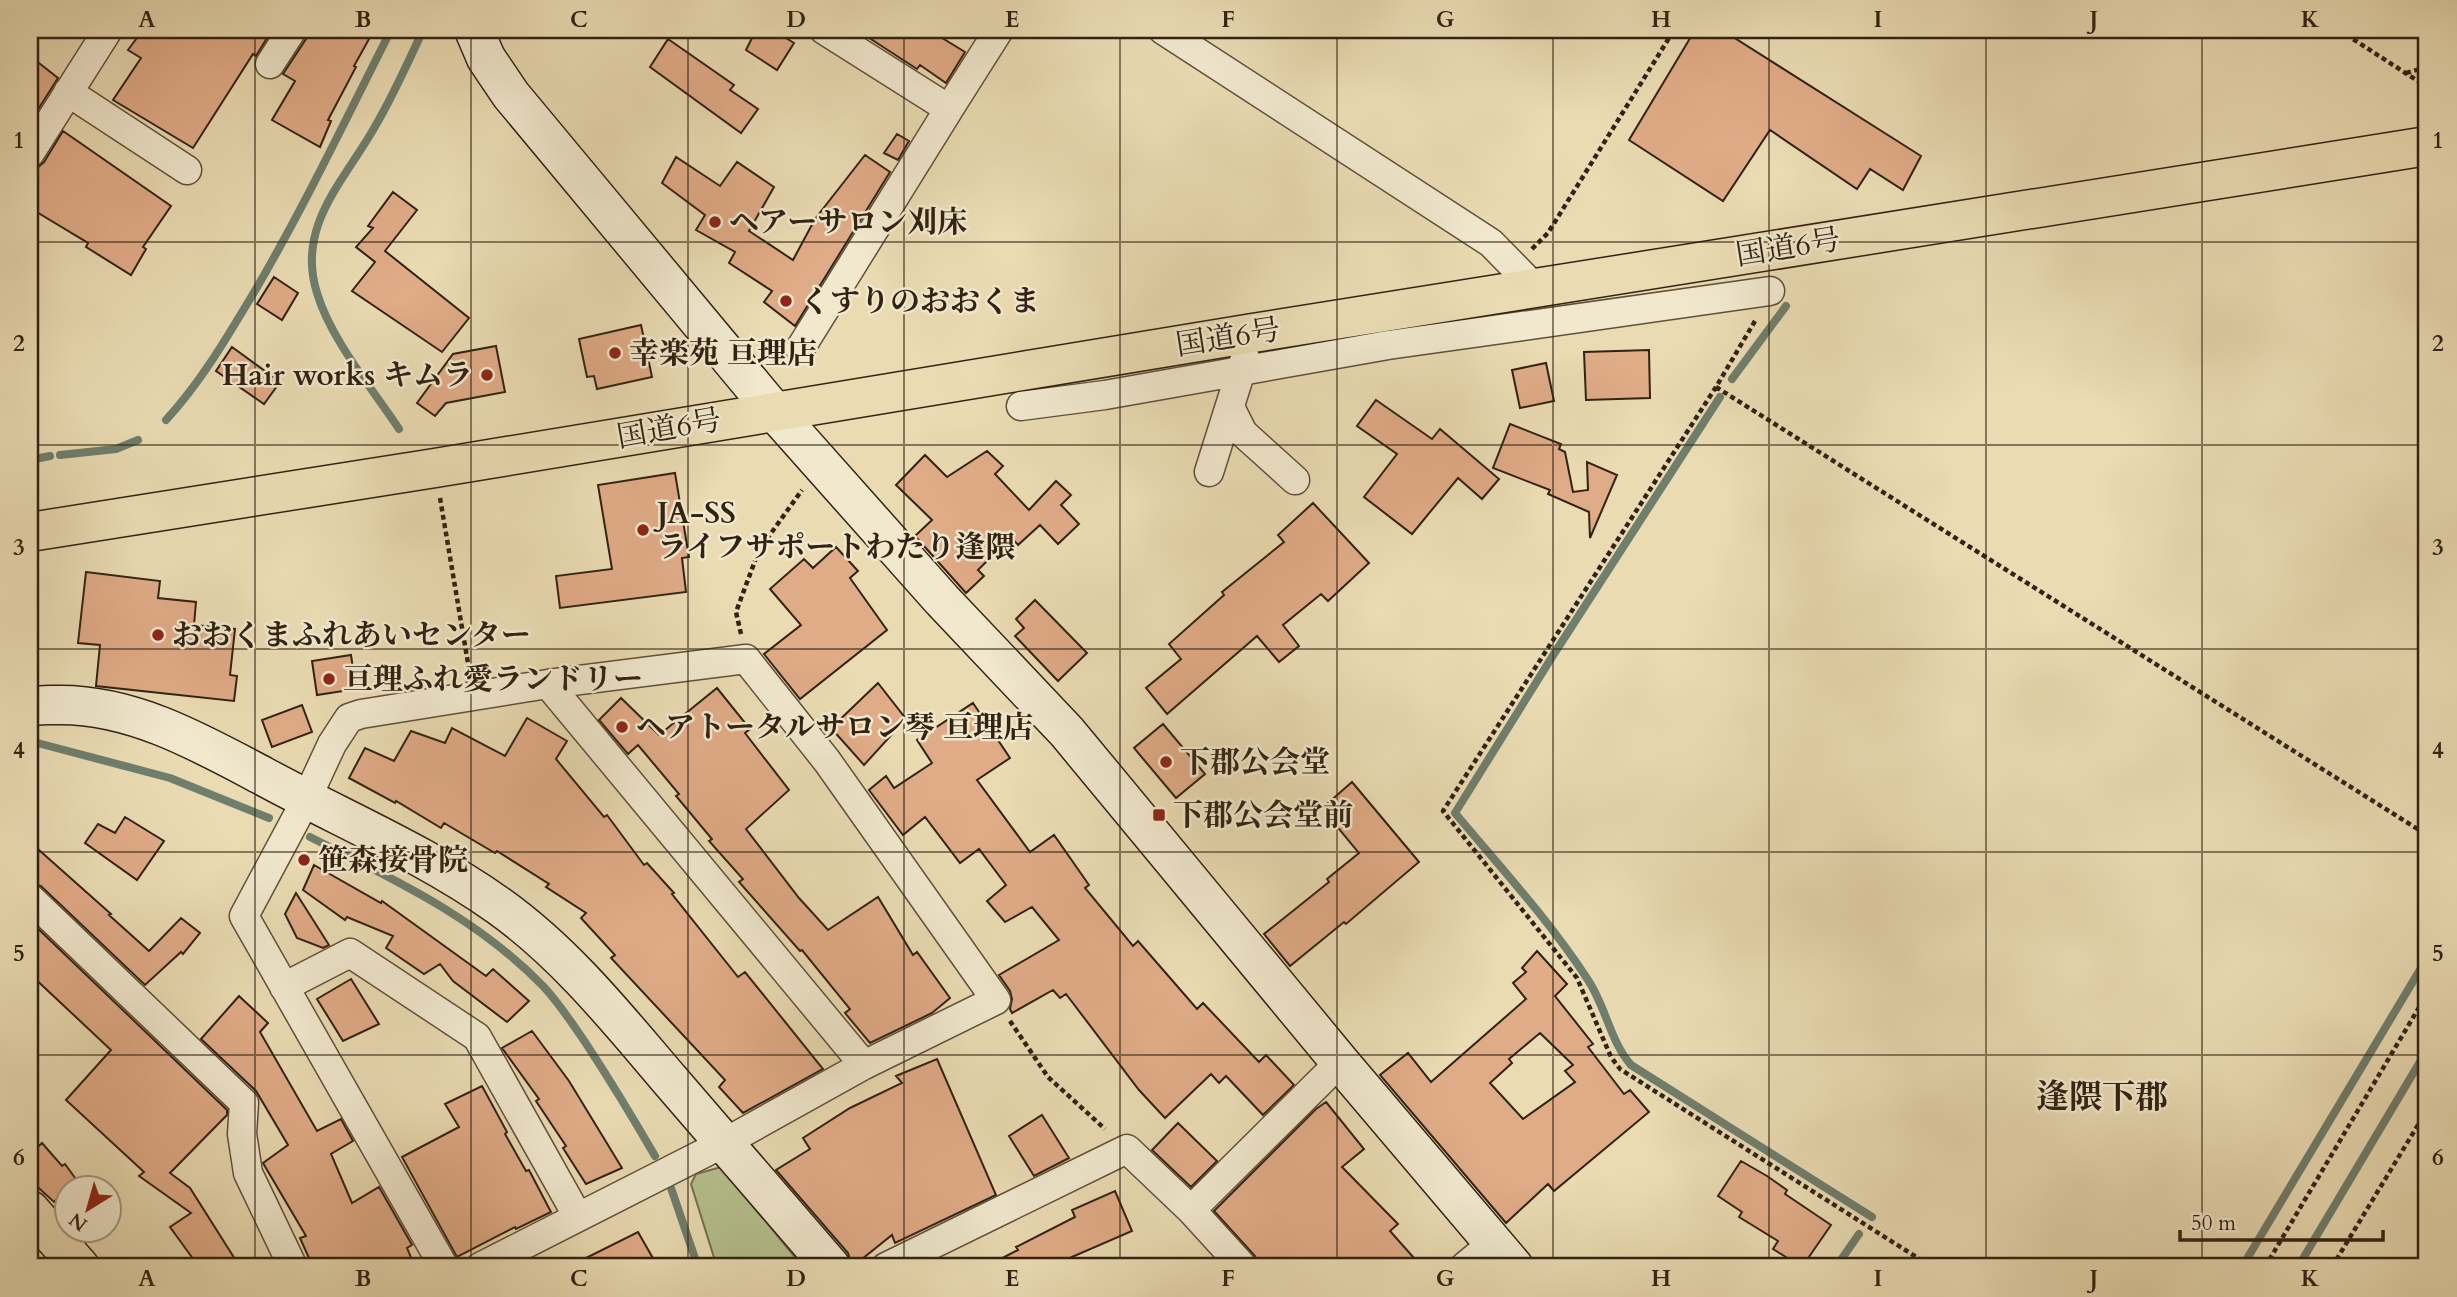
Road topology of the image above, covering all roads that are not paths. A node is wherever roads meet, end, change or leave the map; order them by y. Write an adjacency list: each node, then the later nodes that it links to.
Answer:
1 (108, 30): 8 (street)
2 (292, 30): 7 (street)
3 (474, 30): 20 (street)
4 (824, 30): 9 (street)
5 (999, 30): 9 (street)
6 (1163, 30): 13 (street)
7 (270, 64)
8 (68, 92): 11 (street); 12 (street)
9 (949, 109): 16 (street)
10 (2427, 146): 13 (main road, 国道6号)
11 (30, 153)
12 (187, 170)
13 (1525, 276): 15 (main road, 国道6号)
14 (1770, 291): 17 (street)
15 (1253, 333): 17 (street); 20 (main road, 国道6号)
16 (800, 349)
17 (1240, 372): 18 (street); 19 (street)
18 (1021, 406)
19 (1230, 407): 21 (street); 22 (street)
20 (773, 411): 23 (main road, 国道6号); 29 (street)
21 (1209, 472)
22 (1295, 480)
23 (30, 532)
24 (548, 684): 26 (street); 30 (street); 30 (street)
25 (30, 707): 26 (street)
26 (306, 800): 28 (street); 31 (street)
27 (30, 898): 37 (street)
28 (284, 987): 34 (street); 38 (street)
29 (1340, 1062): 33 (street); 35 (street)
30 (864, 1065): 31 (street)
31 (724, 1143): 34 (street); 40 (street)
32 (30, 1210): 36 (main road)
33 (1191, 1210): 41 (street); 42 (street)
34 (579, 1217): 39 (street)
35 (1504, 1255): 43 (street)
36 (80, 1267)
37 (293, 1267)
38 (444, 1267)
39 (480, 1267)
40 (831, 1267)
41 (886, 1267)
42 (1243, 1267)
43 (1464, 1267)

